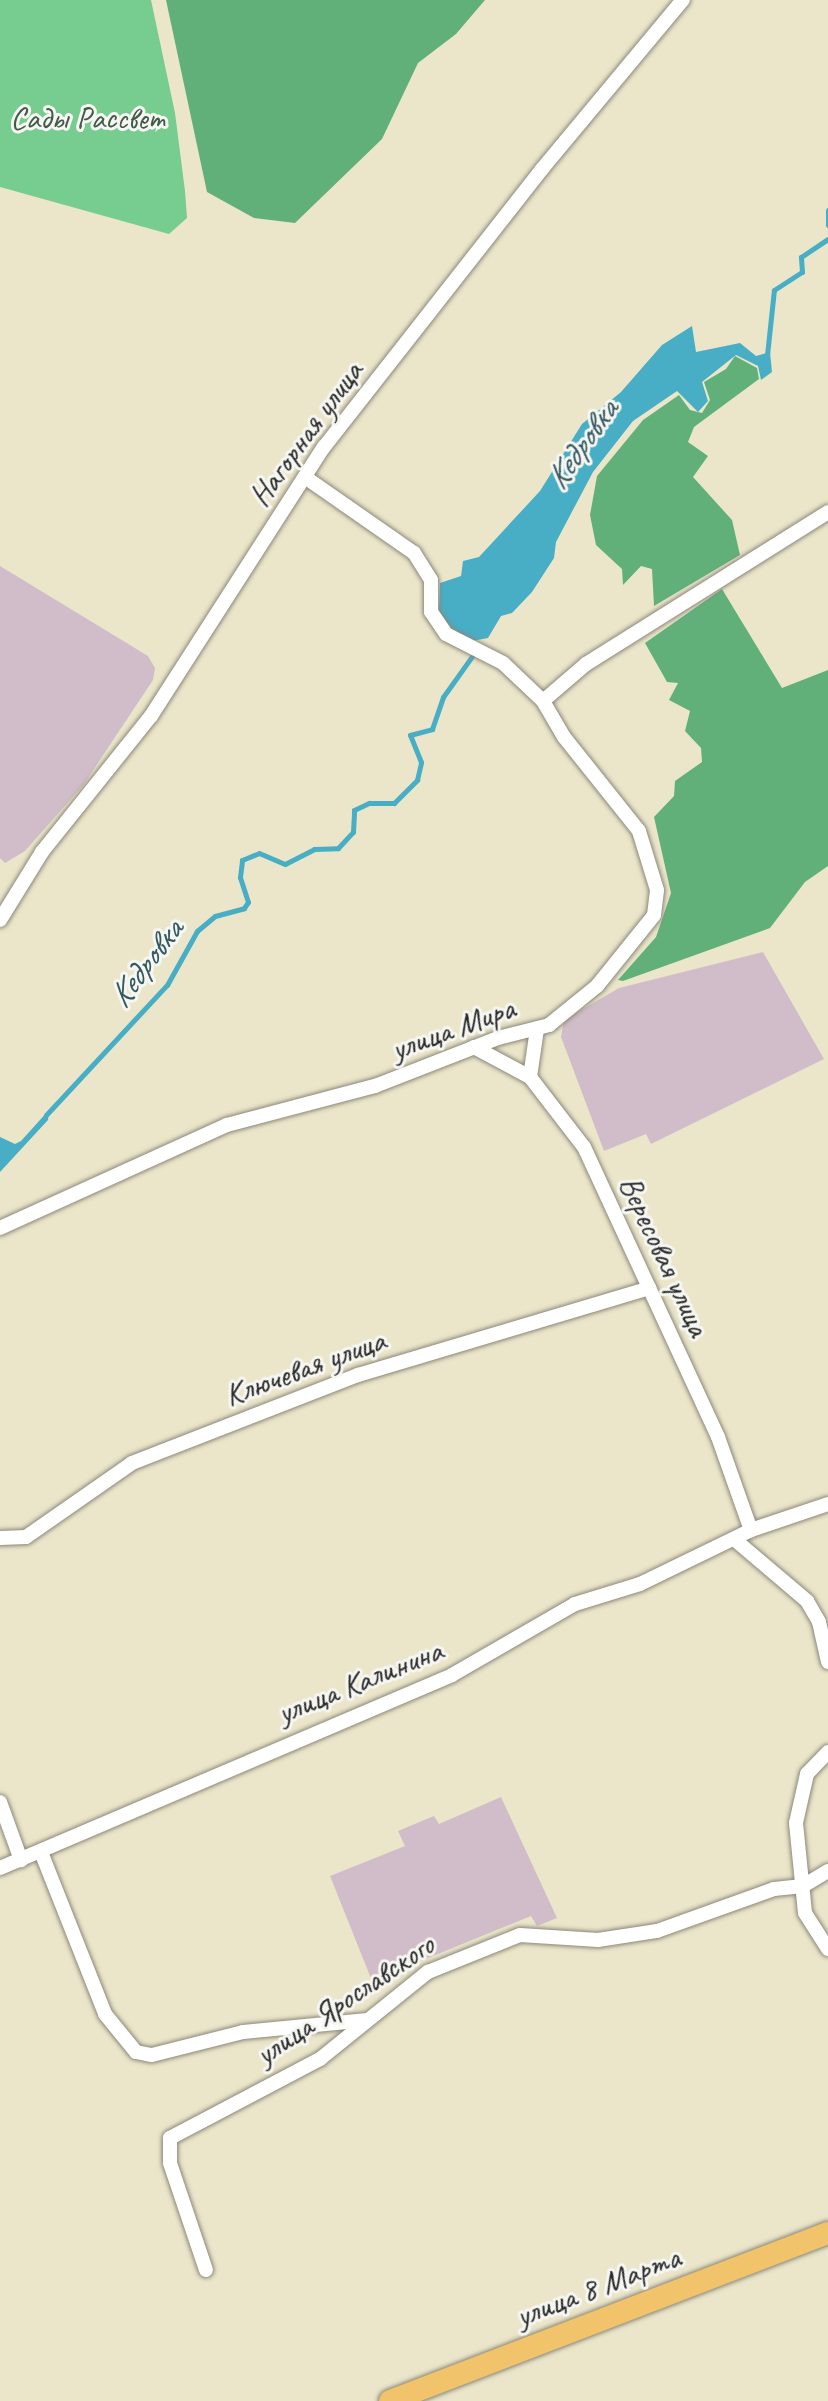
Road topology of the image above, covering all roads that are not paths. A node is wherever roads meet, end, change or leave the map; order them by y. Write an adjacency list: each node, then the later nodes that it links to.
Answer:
1 (683, 0): 2 (street, Нагорная улица)
2 (305, 477): 4 (street, улица Мира); 5 (street, Нагорная улица)
3 (828, 512): 4 (street)
4 (543, 701): 6 (street, улица Мира)
5 (0, 920)
6 (537, 1029): 7 (street, улица Мира); 8 (street)
7 (474, 1047): 8 (street, Вересовая улица); 9 (street, улица Мира)
8 (530, 1077): 10 (street, Вересовая улица)
9 (0, 1228)
10 (649, 1288): 12 (street, Вересовая улица); 13 (street, Ключевая улица)
11 (828, 1504): 12 (street, улица Калинина)
12 (751, 1530): 14 (street, улица Калинина)
13 (0, 1538)
14 (734, 1539): 15 (street); 18 (street, улица Калинина)
15 (828, 1662)
16 (828, 1752): 22 (street)
17 (0, 1802): 19 (street)
18 (41, 1852): 19 (street, улица Калинина); 24 (street)
19 (21, 1860): 20 (street, улица Калинина)
20 (0, 1868)
21 (828, 1871): 22 (street, улица Ярославского)
22 (803, 1886): 23 (street); 24 (street, улица Ярославского)
23 (828, 1949)
24 (369, 2019): 26 (street, улица Ярославского)
25 (828, 2233): 27 (main road, улица 8 Марта)
26 (206, 2270)
27 (390, 2401)

